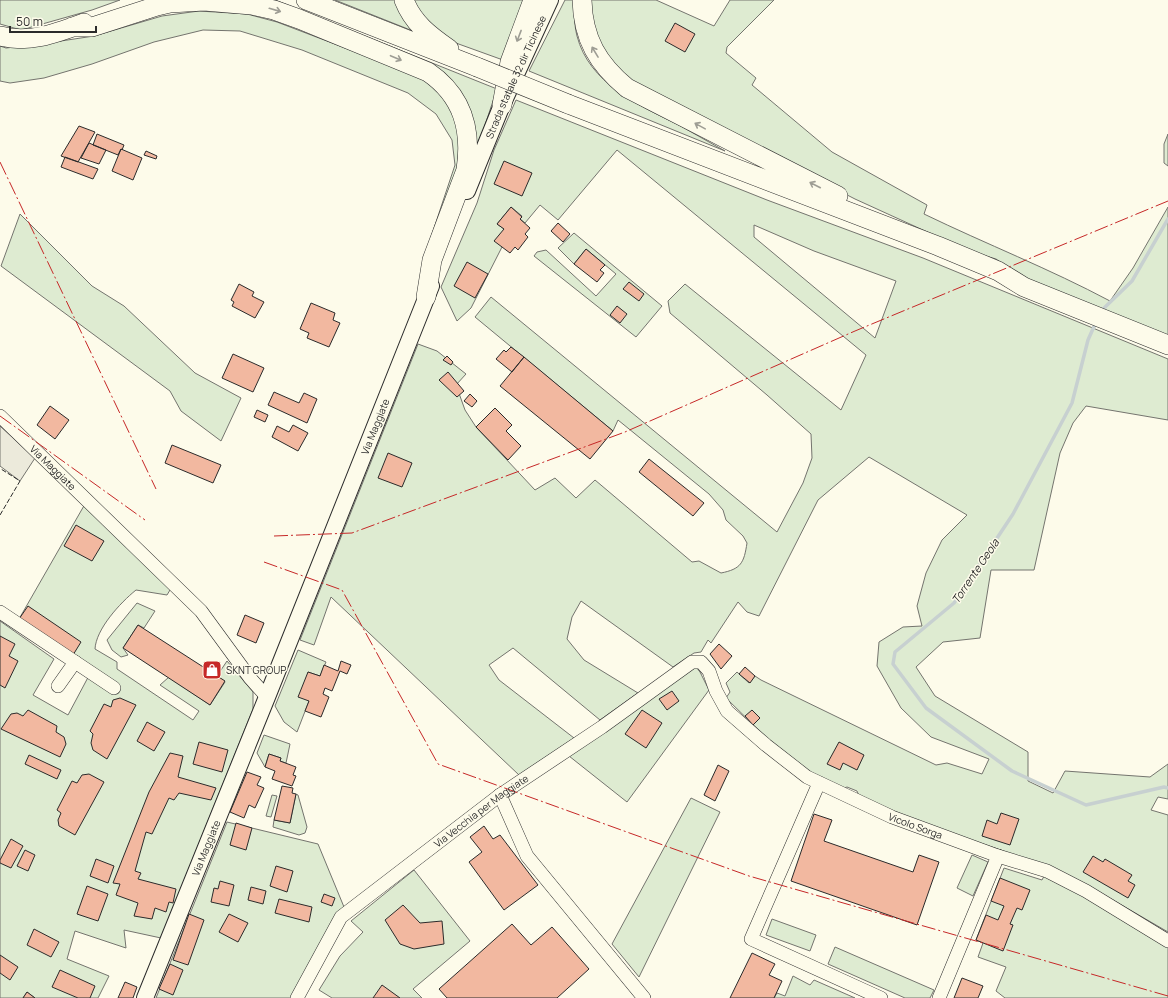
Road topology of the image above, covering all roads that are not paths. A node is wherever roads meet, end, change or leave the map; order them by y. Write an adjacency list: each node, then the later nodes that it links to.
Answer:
1 (145, 0): 7 (highway)
2 (306, 0): 9 (highway)
3 (404, 0): 9 (highway)
4 (533, 0): 10 (highway, one-way to 10)
5 (550, 0): 10 (main road, Strada statale 32 dir Ticinese)
6 (582, 0): 12 (highway, one-way to 6)
7 (72, 27): 8 (highway); 13 (highway, one-way to 13)
8 (0, 36)
9 (477, 67): 12 (highway, bridge)
10 (502, 105): 11 (main road, Strada statale 32 dir Ticinese)
11 (482, 155): 13 (main road, Via Maggiate)
12 (938, 246): 14 (highway)
13 (426, 297): 21 (main road, Via Maggiate)
14 (1168, 345)
15 (0, 416): 21 (street, Via Maggiate)
16 (0, 612): 17 (street)
17 (75, 662): 19 (street); 20 (street)
18 (701, 662): 22 (street, Vicolo Sorga); 23 (street, Via Vecchia per Maggiate)
19 (58, 686)
20 (114, 688)
21 (267, 697): 26 (main road, Via Maggiate)
22 (819, 783): 24 (street, Vicolo Sorga); 29 (street)
23 (500, 795): 27 (street, Via Vecchia per Maggiate); 28 (street)
24 (998, 856): 25 (street, Vicolo Sorga); 30 (street)
25 (1168, 941)
26 (144, 998)
27 (297, 998)
28 (644, 998)
29 (881, 998)
30 (939, 998)

